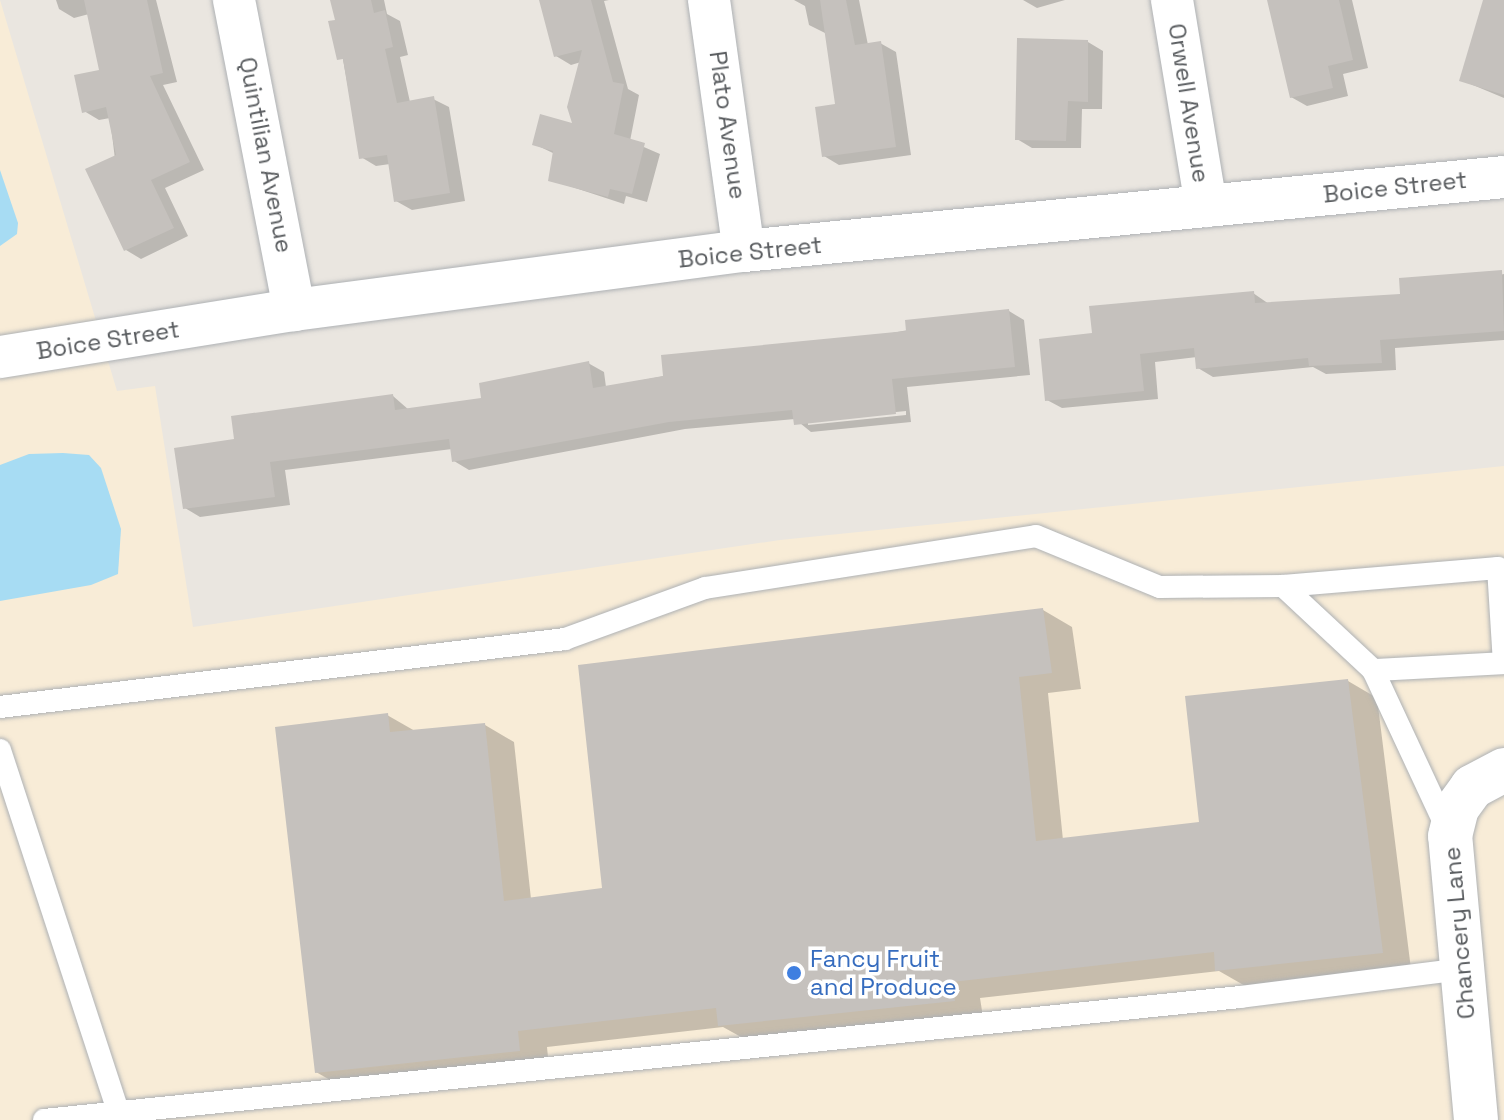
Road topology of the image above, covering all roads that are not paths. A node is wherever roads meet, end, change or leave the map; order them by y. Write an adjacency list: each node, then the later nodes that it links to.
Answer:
1 (234, 0): 7 (street, Quintilian Avenue)
2 (709, 0): 6 (street, Plato Avenue)
3 (1172, 0): 5 (street, Orwell Avenue)
4 (1504, 177): 5 (street, Boice Street)
5 (1206, 206): 6 (street, Boice Street)
6 (744, 251): 7 (street, Boice Street)
7 (294, 310): 8 (street, Boice Street)
8 (0, 357)
9 (1283, 586): 10 (lane); 10 (lane); 11 (lane)
10 (1373, 670): 14 (lane)
11 (0, 707)
12 (0, 750): 16 (lane)
13 (1504, 770): 14 (street, Chancery Lane)
14 (1450, 836): 15 (street, Chancery Lane)
15 (1462, 969): 16 (lane); 18 (street, Chancery Lane)
16 (118, 1112): 17 (lane)
17 (44, 1120)
18 (1476, 1120)

